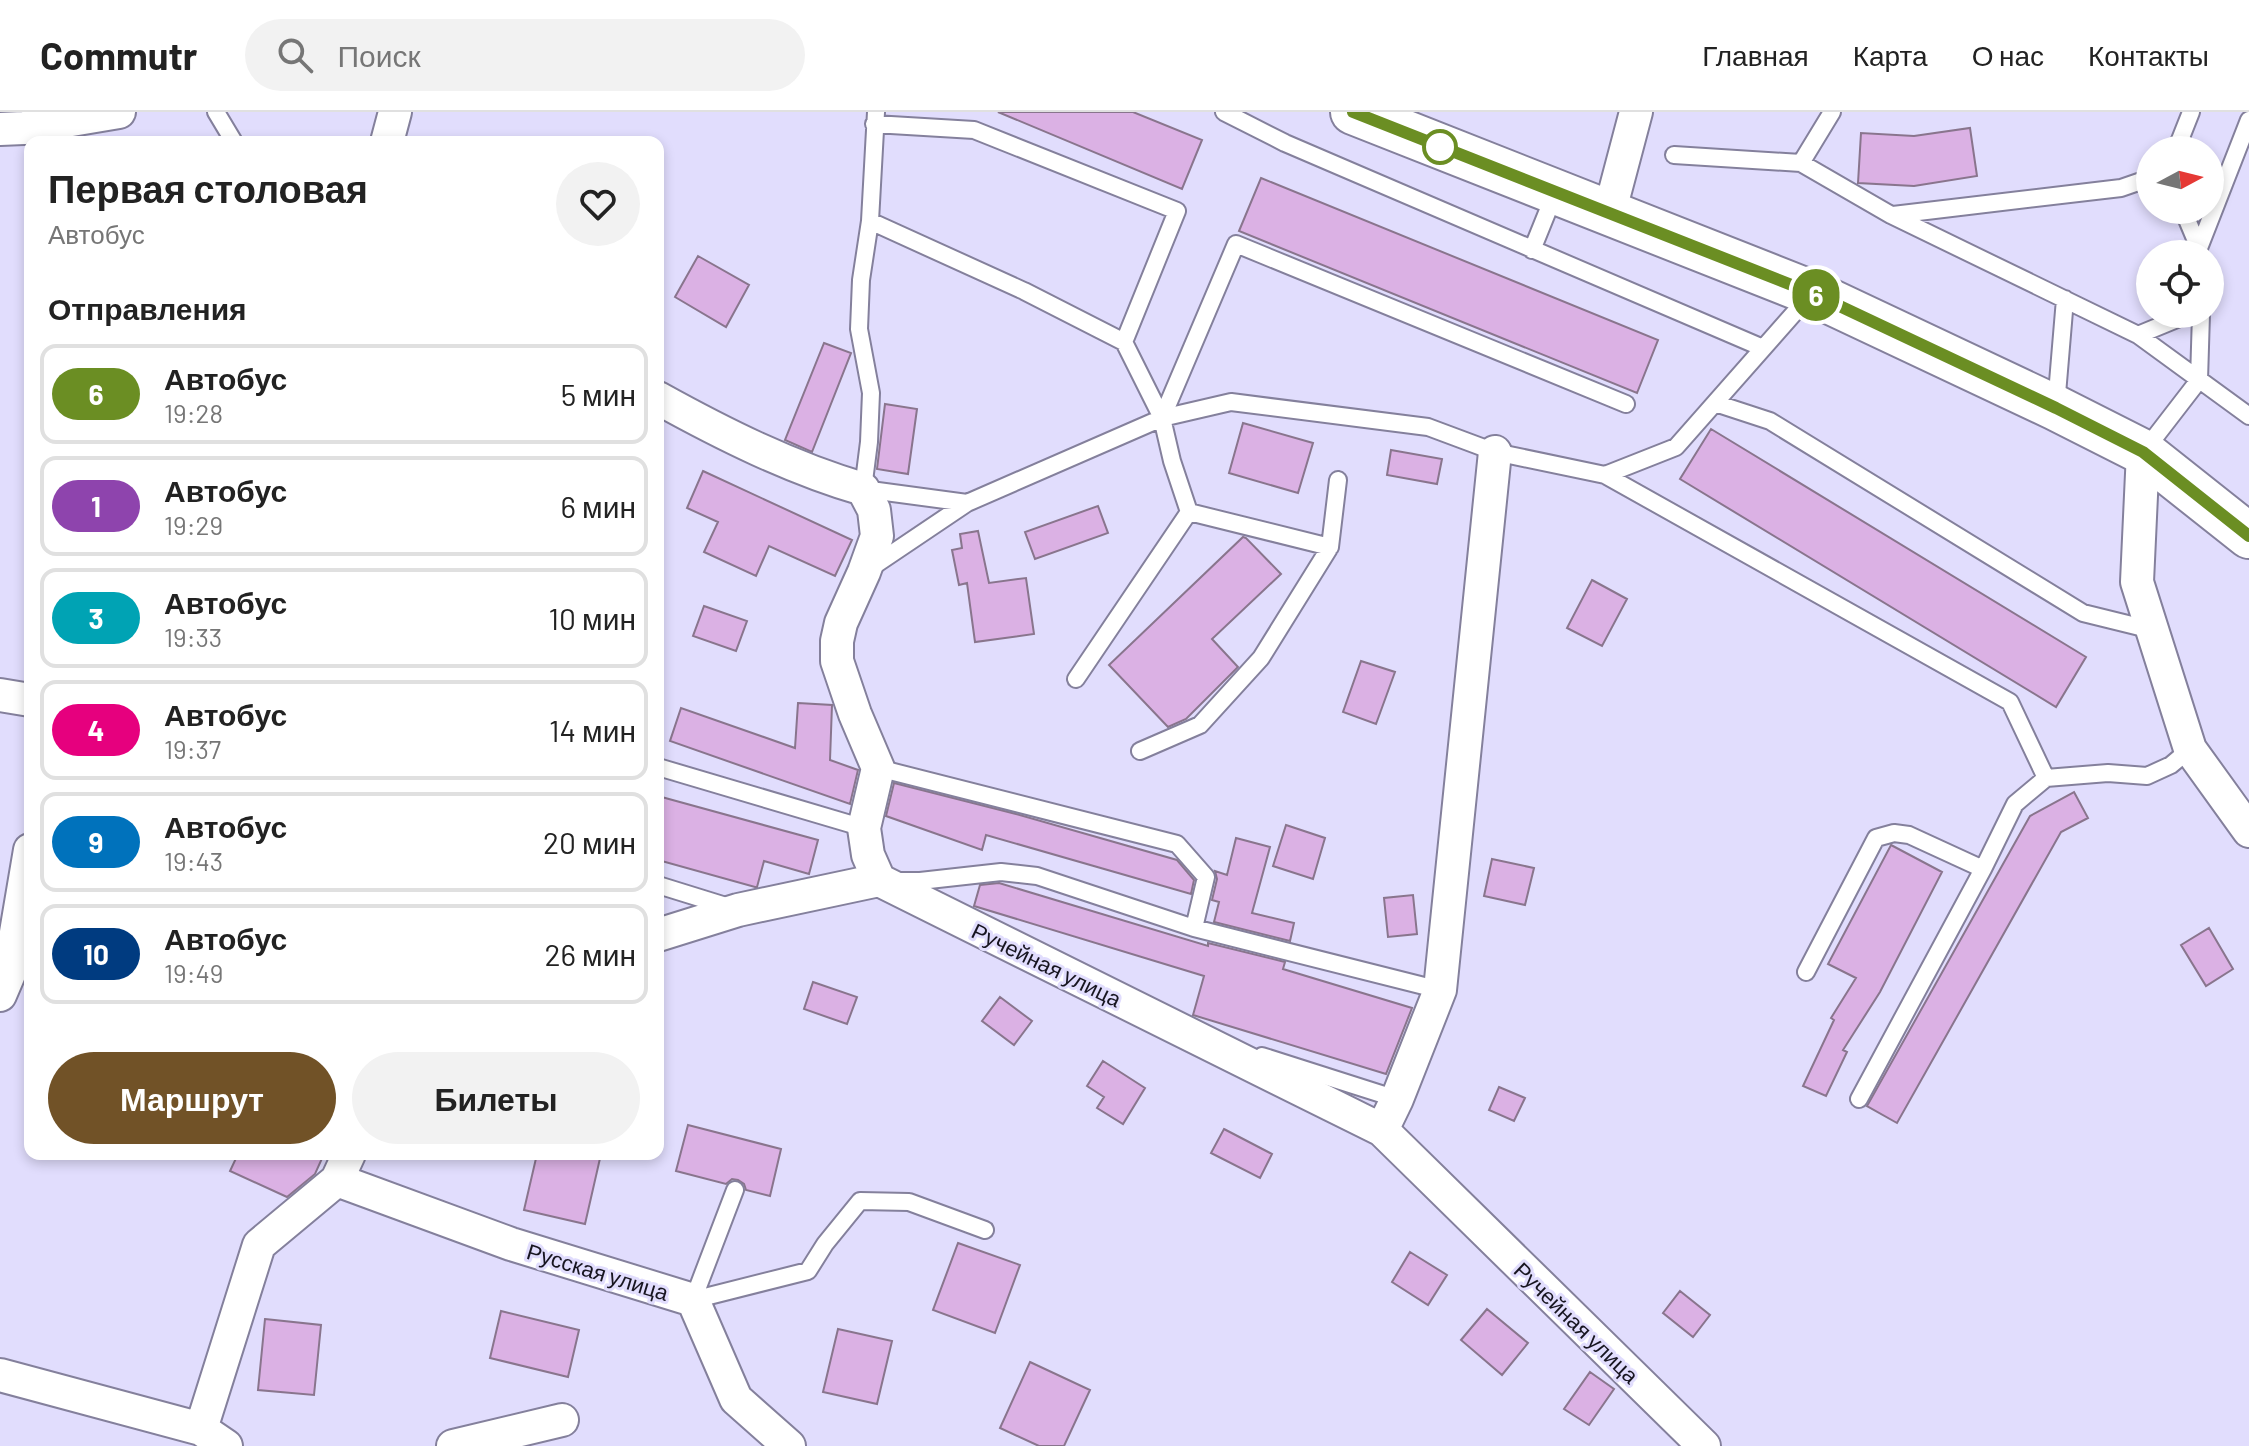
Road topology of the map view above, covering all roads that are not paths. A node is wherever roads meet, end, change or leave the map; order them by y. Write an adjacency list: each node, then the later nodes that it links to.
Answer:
1 (119, 112): 11 (street)
2 (216, 112): 12 (lane)
3 (395, 112): 13 (street)
4 (1224, 112): 23 (lane)
5 (1353, 112): 18 (main road)
6 (1636, 112): 19 (street)
7 (1832, 112): 16 (lane)
8 (2191, 112): 14 (lane)
9 (875, 118): 21 (lane); 29 (lane)
10 (2249, 120): 22 (lane)
11 (0, 129)
12 (230, 136)
13 (389, 136)
14 (2182, 136)
15 (1674, 155): 16 (lane)
16 (1801, 163): 20 (lane)
17 (2136, 183): 20 (lane)
18 (1555, 193): 19 (main road); 23 (lane)
19 (1609, 214): 24 (main road)
20 (1891, 215): 25 (lane)
21 (870, 221): 29 (lane); 42 (lane)
22 (2203, 240)
23 (1532, 250): 30 (lane)
24 (1812, 293): 30 (lane); 35 (main road)
25 (2065, 299): 28 (lane); 35 (lane)
26 (2155, 328): 28 (lane)
27 (2201, 328): 31 (lane)
28 (2138, 335): 31 (lane)
29 (1124, 342): 37 (lane)
30 (1763, 348): 33 (lane)
31 (2199, 380): 36 (lane); 39 (lane)
32 (664, 401): 42 (street)
33 (1715, 403): 40 (lane); 48 (lane)
34 (1626, 404): 37 (lane)
35 (2056, 408): 39 (main road)
36 (2249, 416)
37 (1162, 418): 38 (lane); 43 (lane); 44 (lane)
38 (1495, 452): 40 (lane); 67 (street)
39 (2143, 452): 45 (main road); 48 (street)
40 (1605, 475): 56 (lane)
41 (1338, 480): 46 (lane)
42 (863, 489): 43 (lane); 47 (street)
43 (967, 503): 47 (lane)
44 (1189, 512): 46 (lane); 49 (lane)
45 (2249, 536)
46 (1330, 547): 53 (lane)
47 (864, 572): 54 (street)
48 (2152, 630): 52 (street)
49 (1076, 679)
50 (0, 695): 51 (street)
51 (24, 699)
52 (2190, 749): 56 (lane); 58 (street)
53 (1140, 751)
54 (878, 768): 57 (street); 64 (lane)
55 (664, 769): 57 (lane)
56 (2046, 778): 59 (lane)
57 (864, 828): 60 (street)
58 (2249, 831)
59 (1983, 869): 66 (lane); 71 (lane)
60 (879, 880): 63 (street); 64 (lane); 72 (street, Ручейная улица)
61 (24, 885): 68 (street)
62 (664, 887): 63 (lane)
63 (738, 910): 65 (street)
64 (1194, 928): 67 (lane)
65 (664, 933)
66 (1806, 972)
67 (1440, 990): 70 (street)
68 (0, 995)
69 (1251, 1053): 70 (lane)
70 (1397, 1099): 72 (street)
71 (1859, 1099)
72 (1382, 1130): 82 (street, Ручейная улица)
73 (343, 1167): 76 (street, Русская улица); 79 (street)
74 (735, 1190): 76 (lane)
75 (985, 1230): 76 (lane)
76 (693, 1300): 81 (street, Русская улица)
77 (0, 1375): 79 (street)
78 (562, 1420): 80 (street)
79 (214, 1438)
80 (453, 1446)
81 (789, 1446)
82 (1704, 1446)

